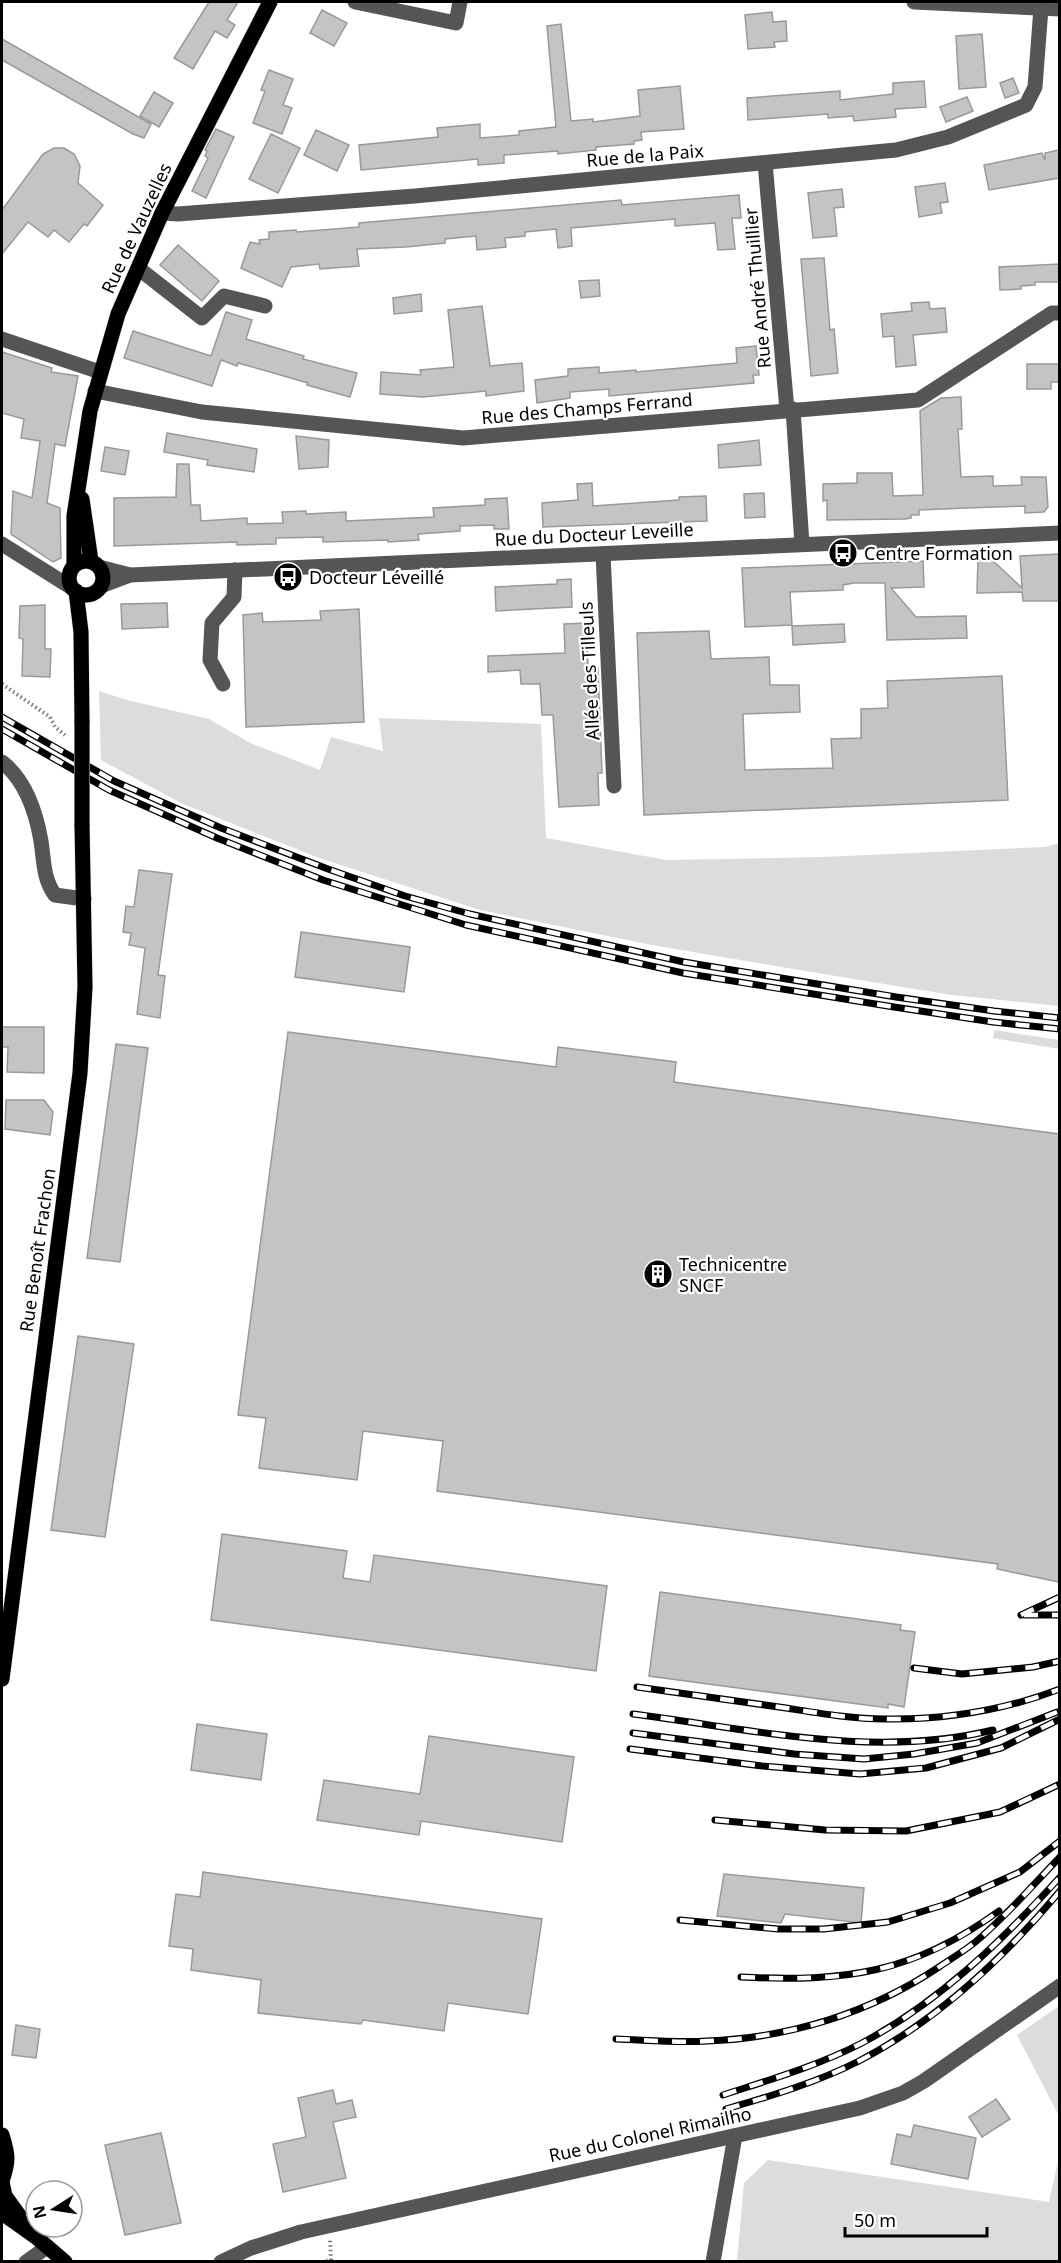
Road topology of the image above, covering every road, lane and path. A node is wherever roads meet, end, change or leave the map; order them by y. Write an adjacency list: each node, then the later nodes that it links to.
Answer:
1 (270, 2): 8 (main road, Rue de Vauzelles)
2 (355, 2): 3 (street)
3 (460, 2)
4 (914, 2): 5 (street)
5 (1041, 8): 6 (street); 7 (street, Rue de la Paix)
6 (1059, 9)
7 (765, 163): 8 (street, Rue de la Paix); 15 (street, Rue André Thuillier)
8 (162, 213): 9 (main road, Rue de Vauzelles)
9 (138, 268): 10 (street); 13 (main road, Rue de Vauzelles)
10 (265, 306)
11 (1059, 313): 15 (street, Rue des Champs Ferrand)
12 (2, 339): 13 (street)
13 (100, 372): 14 (main road, Rue de Vauzelles)
14 (95, 391): 15 (street, Rue des Champs Ferrand); 16 (main road, Rue de Vauzelles)
15 (790, 409): 19 (street, Rue André Thuillier)
16 (80, 487): 21 (main road, Rue de Vauzelles); 22 (main road, Rue de Vauzelles)
17 (1059, 533): 19 (street, Rue du Docteur Leveille)
18 (2, 544): 24 (street)
19 (802, 544): 20 (street, Rue du Docteur Leveille)
20 (603, 554): 23 (street, Rue du Docteur Leveille); 33 (street, Allée des Tilleuls)
21 (95, 564): 22 (main road); 25 (street, Rue du Docteur Leveille); 27 (main road)
22 (72, 567): 24 (street); 26 (main road)
23 (234, 570): 25 (street, Rue du Docteur Leveille); 30 (street)
24 (43, 571): 26 (street)
25 (130, 575): 27 (street, Rue du Docteur Leveille)
26 (74, 590): 27 (main road); 28 (main road)
27 (96, 590): 28 (main road)
28 (81, 632): 34 (main road, Rue Benoît Frachon, bridge)
29 (2, 684): 31 (path)
30 (222, 684)
31 (50, 717)
32 (2, 762): 34 (street)
33 (615, 786)
34 (84, 899): 35 (main road, Rue Benoît Frachon)
35 (2, 1679)
36 (1059, 1986): 38 (street, Rue du Colonel Rimailho)
37 (2, 2135): 39 (main road)
38 (735, 2136): 44 (street, Rue du Colonel Rimailho); 45 (street)
39 (2, 2182): 41 (main road)
40 (2, 2213): 41 (main road)
41 (41, 2242): 42 (street); 43 (main road)
42 (27, 2262)
43 (65, 2262)
44 (222, 2262)
45 (713, 2262)

